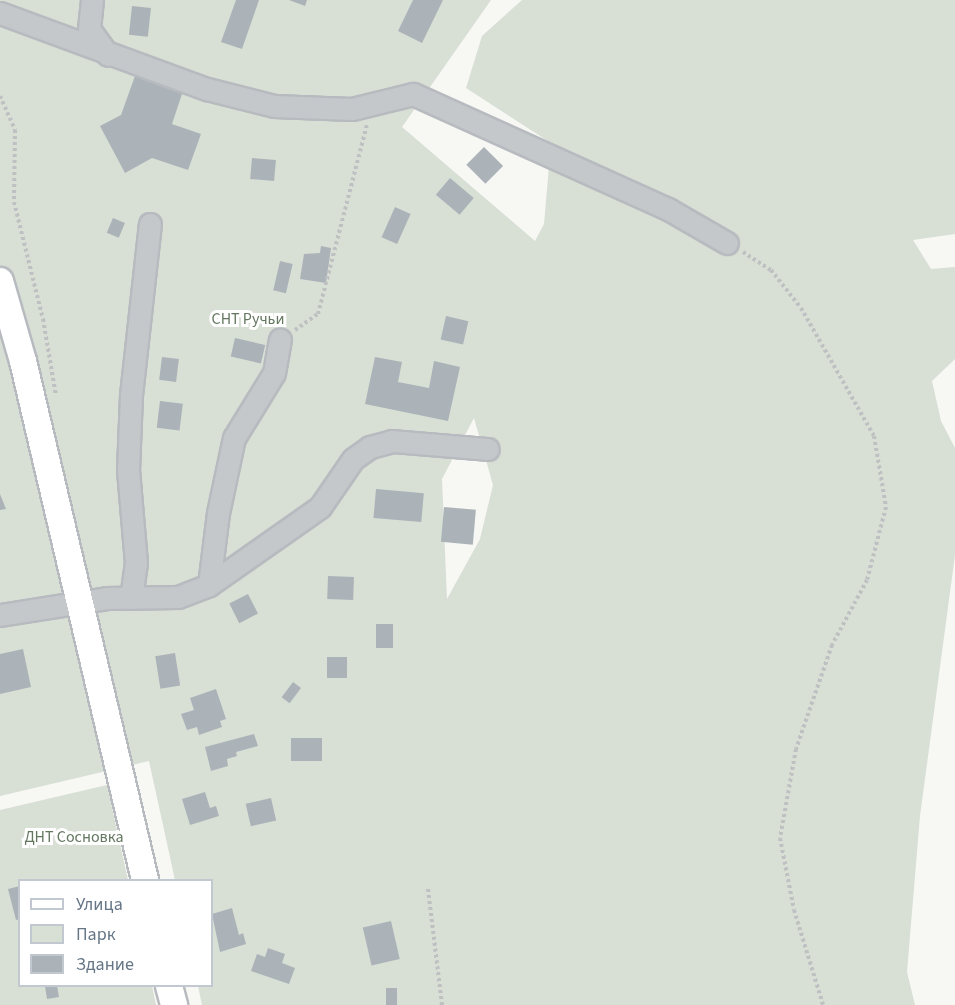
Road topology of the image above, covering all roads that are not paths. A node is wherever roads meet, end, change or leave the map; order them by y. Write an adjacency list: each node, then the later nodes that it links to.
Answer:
1 (92, 0): 3 (street)
2 (0, 13): 3 (street)
3 (108, 55): 5 (street)
4 (150, 224): 10 (street)
5 (727, 243)
6 (0, 280): 11 (main road)
7 (280, 340): 9 (street)
8 (488, 449): 9 (street)
9 (209, 585): 10 (street)
10 (131, 598): 11 (street)
11 (80, 601): 12 (street); 13 (main road)
12 (0, 615)
13 (145, 879)
14 (169, 987): 15 (main road)
15 (174, 1005)

